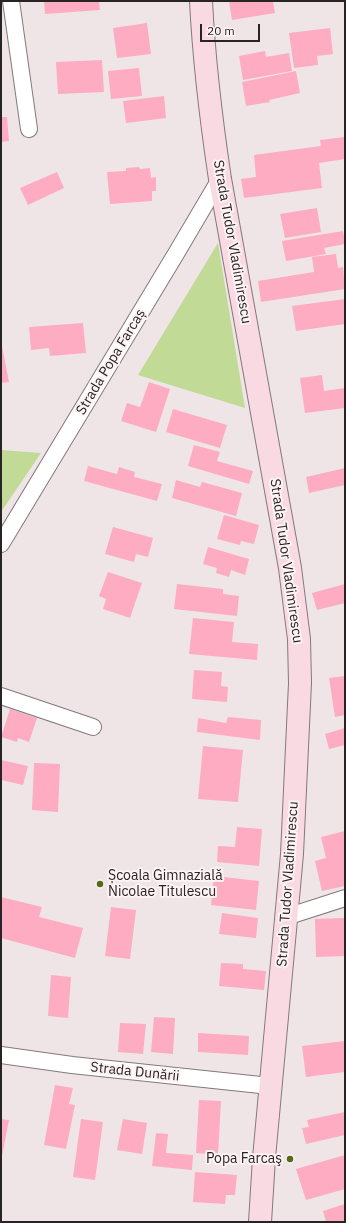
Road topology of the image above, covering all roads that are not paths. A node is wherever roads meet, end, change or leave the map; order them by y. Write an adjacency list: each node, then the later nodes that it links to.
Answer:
1 (11, 1): 3 (street)
2 (201, 1): 4 (street, Strada Tudor Vladimirescu)
3 (29, 129)
4 (220, 179): 5 (street, Strada Popa Farcaș); 9 (street, Strada Tudor Vladimirescu)
5 (1, 544)
6 (1, 696): 7 (street)
7 (93, 727)
8 (345, 898): 9 (street)
9 (286, 917): 11 (street, Strada Tudor Vladimirescu)
10 (1, 1055): 11 (street, Strada Dunării)
11 (270, 1086): 12 (street, Strada Tudor Vladimirescu)
12 (260, 1222)

